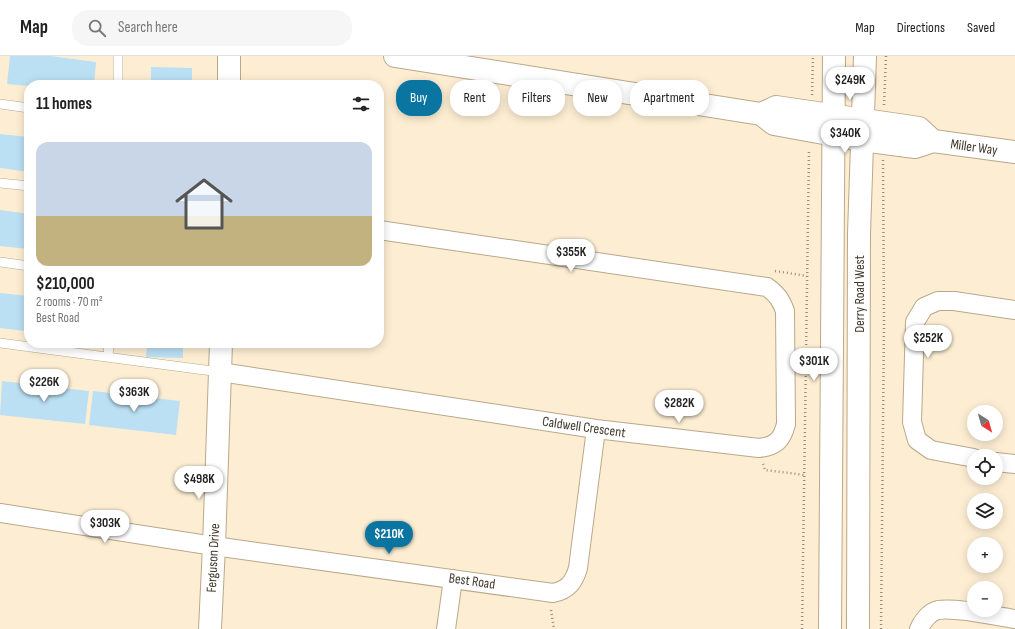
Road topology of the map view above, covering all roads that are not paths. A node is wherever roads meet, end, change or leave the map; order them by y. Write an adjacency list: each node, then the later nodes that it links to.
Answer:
1 (118, 56): 6 (lane)
2 (229, 56): 7 (main road)
3 (395, 56): 10 (main road, Miller Way)
4 (834, 56): 10 (main road, Derry Road West)
5 (865, 56): 11 (main road, Derry Road West)
6 (118, 80)
7 (229, 80)
8 (0, 104): 9 (lane)
9 (24, 107)
10 (832, 126): 11 (main road, Miller Way); 36 (main road, Derry Road West)
11 (872, 132): 12 (main road, Miller Way); 37 (main road, Derry Road West)
12 (1015, 152)
13 (0, 183): 14 (lane)
14 (24, 185)
15 (384, 231): 26 (street, Caldwell Crescent)
16 (0, 262): 17 (lane)
17 (24, 265)
18 (1015, 310): 27 (street)
19 (0, 343): 20 (lane)
20 (24, 346)
21 (39, 348): 24 (lane)
22 (109, 348): 24 (lane)
23 (221, 348): 25 (main road, Ferguson Drive)
24 (108, 357): 25 (lane)
25 (220, 372): 26 (street, Caldwell Crescent); 31 (main road, Ferguson Drive)
26 (596, 429): 32 (street, Best Road)
27 (967, 457)
28 (1003, 463): 29 (street)
29 (1015, 464)
30 (0, 513): 31 (street, Best Road)
31 (214, 546): 32 (street, Best Road); 34 (main road, Ferguson Drive)
32 (453, 579): 35 (street)
33 (1015, 619): 38 (street)
34 (210, 629)
35 (446, 629)
36 (830, 629)
37 (858, 629)
38 (919, 629)

